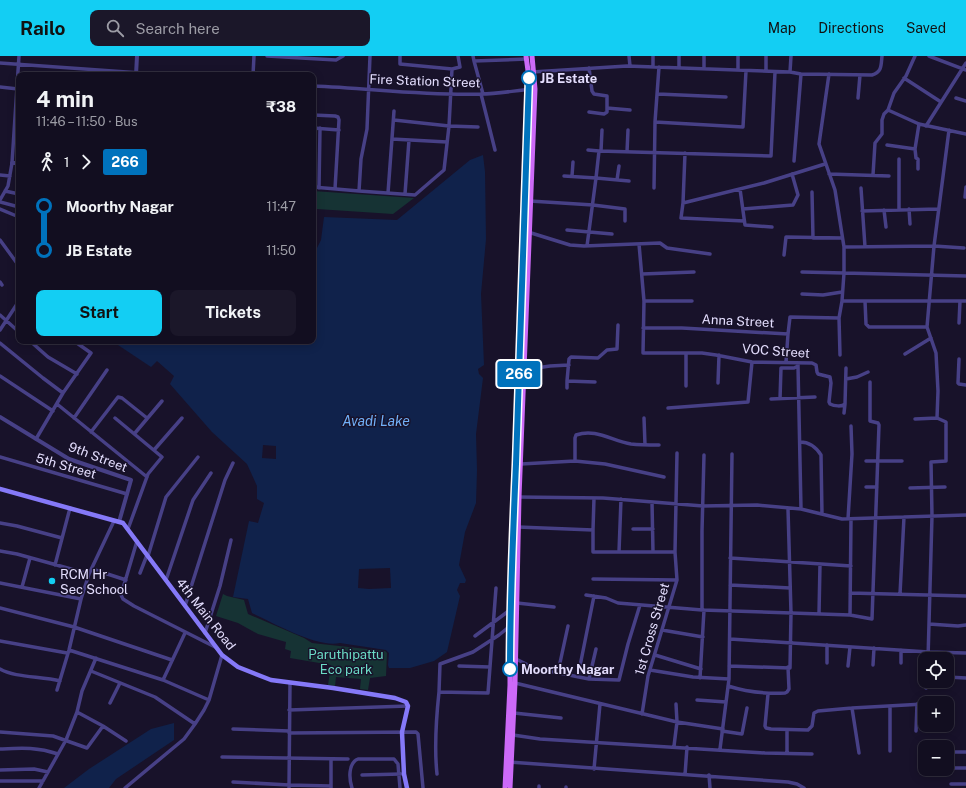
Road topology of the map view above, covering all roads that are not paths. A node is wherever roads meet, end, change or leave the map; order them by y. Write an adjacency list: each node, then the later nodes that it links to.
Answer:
1 (19, 56): 26 (street)
2 (137, 56): 40 (street)
3 (254, 56): 41 (street)
4 (267, 56): 5 (street)
5 (276, 56): 6 (street)
6 (343, 56)
7 (370, 56): 52 (street)
8 (400, 56): 32 (street)
9 (458, 56): 32 (street)
10 (473, 56): 23 (street)
11 (532, 56): 42 (main road)
12 (630, 56): 27 (street)
13 (653, 56): 28 (street)
14 (679, 56): 31 (street)
15 (704, 56): 33 (street)
16 (738, 56): 35 (street)
17 (766, 56): 37 (street)
18 (791, 56): 44 (street)
19 (882, 56): 47 (street)
20 (915, 56): 48 (street)
21 (929, 56): 34 (street)
22 (526, 58): 23 (street); 42 (main road)
23 (474, 61): 56 (street)
24 (0, 63): 26 (street)
25 (966, 63): 34 (street)
26 (19, 65): 38 (street); 39 (street)
27 (630, 66): 28 (street); 30 (street)
28 (653, 67): 29 (street)
29 (659, 67): 31 (street); 57 (street)
30 (589, 68): 42 (street); 63 (street)
31 (679, 68): 33 (street)
32 (452, 69): 55 (street)
33 (704, 69): 35 (street)
34 (964, 69): 62 (street)
35 (738, 70): 36 (street)
36 (746, 71): 37 (street); 71 (street)
37 (766, 71): 43 (street)
38 (19, 72)
39 (110, 72)
40 (136, 72)
41 (253, 72)
42 (531, 72): 53 (main road); 54 (main road)
43 (775, 72): 44 (street); 94 (street)
44 (790, 72): 45 (street)
45 (800, 74): 46 (street); 96 (street)
46 (829, 74): 47 (street); 100 (street)
47 (860, 75): 59 (street)
48 (904, 78): 62 (street); 65 (street)
49 (316, 86): 52 (street, Fire Station Street)
50 (0, 87): 51 (street)
51 (16, 89)
52 (368, 89): 55 (street, Fire Station Street); 122 (street)
53 (536, 89): 54 (street, Fire Station Street); 129 (main road)
54 (529, 90): 56 (street, Fire Station Street); 147 (main road)
55 (451, 94): 56 (street, Fire Station Street); 73 (street)
56 (482, 94): 89 (street)
57 (658, 94): 58 (street); 71 (street)
58 (726, 97)
59 (858, 98)
60 (956, 98): 61 (street)
61 (966, 101)
62 (941, 102): 74 (street)
63 (607, 108): 64 (street); 67 (street)
64 (630, 110)
65 (888, 110): 72 (street); 106 (street)
66 (394, 111): 70 (street)
67 (589, 112)
68 (316, 115): 78 (street)
69 (16, 117): 86 (street)
70 (394, 120): 73 (street); 83 (street)
71 (656, 122): 93 (street)
72 (919, 124): 74 (street); 88 (street)
73 (449, 126): 75 (street); 85 (street)
74 (926, 126): 81 (street)
75 (478, 127)
76 (316, 128): 77 (street)
77 (320, 128): 78 (street); 116 (street)
78 (339, 130): 119 (street)
79 (602, 130): 91 (street)
80 (628, 130): 92 (street)
81 (949, 130): 82 (street); 136 (street)
82 (966, 134)
83 (392, 139): 84 (street); 125 (street)
84 (409, 140): 85 (street); 126 (street)
85 (447, 142): 126 (street)
86 (14, 145): 98 (street)
87 (887, 145): 88 (street)
88 (915, 149): 102 (street)
89 (496, 150)
90 (588, 150): 91 (street)
91 (600, 151): 92 (street); 111 (street)
92 (627, 152): 93 (street)
93 (655, 152): 94 (street); 117 (street)
94 (685, 153): 130 (street)
95 (899, 159): 138 (street)
96 (794, 161)
97 (573, 162): 109 (street)
98 (12, 163): 99 (street); 107 (street)
99 (16, 164)
100 (825, 164): 104 (street); 105 (street)
101 (619, 166): 112 (street)
102 (918, 168)
103 (0, 174): 107 (street)
104 (792, 174): 120 (street); 134 (street)
105 (829, 174): 106 (street); 151 (street)
106 (873, 175): 110 (street)
107 (10, 176): 121 (street)
108 (564, 176): 109 (street)
109 (572, 176): 111 (street)
110 (889, 176)
111 (596, 178): 112 (street); 131 (street)
112 (618, 180): 113 (street)
113 (629, 181)
114 (966, 187): 127 (street)
115 (316, 188): 116 (street)
116 (319, 188): 119 (street)
117 (654, 188)
118 (861, 188): 139 (street)
119 (335, 189): 122 (street)
120 (740, 189): 130 (street); 134 (street)
121 (5, 191): 124 (street); 128 (street)
122 (359, 191): 125 (street)
123 (812, 192): 150 (street)
124 (16, 193)
125 (388, 193): 126 (street)
126 (405, 194)
127 (965, 197)
128 (0, 201): 132 (street)
129 (530, 201): 131 (street); 147 (main road)
130 (683, 203): 142 (street)
131 (593, 205): 141 (street); 148 (street)
132 (16, 206)
133 (0, 209): 140 (street)
134 (743, 209): 142 (street)
135 (909, 209): 136 (street); 138 (street); 143 (street)
136 (938, 209): 155 (street)
137 (884, 210): 138 (street); 139 (street); 145 (street)
138 (899, 210)
139 (862, 211): 157 (street)
140 (16, 216)
141 (625, 221)
142 (744, 221): 144 (street)
143 (910, 224)
144 (772, 227)
145 (886, 227)
146 (567, 230): 148 (street)
147 (527, 232): 154 (street); 203 (main road); 263 (main road)
148 (590, 232): 149 (street); 154 (street)
149 (612, 234)
150 (813, 238): 151 (street); 160 (street)
151 (842, 238): 156 (street)
152 (0, 240): 161 (street)
153 (639, 244): 154 (street); 159 (street); 165 (street)
154 (587, 246)
155 (934, 246): 157 (street); 158 (street); 166 (street)
156 (844, 247): 157 (street); 164 (street)
157 (865, 247)
158 (964, 248)
159 (710, 254)
160 (784, 255)
161 (16, 262)
162 (694, 272): 165 (street)
163 (802, 272): 164 (street)
164 (844, 273): 166 (street); 168 (street)
165 (642, 274): 170 (street)
166 (931, 275): 167 (street); 174 (street)
167 (966, 276)
168 (842, 292): 169 (street); 172 (street)
169 (802, 294)
170 (644, 301): 171 (street); 183 (street)
171 (692, 301)
172 (842, 301): 173 (street); 179 (street)
173 (865, 301): 174 (street); 184 (street)
174 (930, 301): 175 (street); 184 (street)
175 (960, 301): 176 (street); 181 (street)
176 (966, 301)
177 (16, 306): 180 (street)
178 (0, 315): 180 (street)
179 (839, 318): 187 (street, Anna Street); 195 (street)
180 (6, 321): 185 (street); 186 (street)
181 (960, 324)
182 (618, 325): 200 (street)
183 (643, 328): 187 (street, Anna Street); 192 (street, VOC Street)
184 (927, 328): 188 (street)
185 (16, 329)
186 (0, 330)
187 (788, 334): 198 (street)
188 (931, 338): 193 (street); 232 (street)
189 (0, 343): 215 (street)
190 (33, 344): 205 (street)
191 (78, 344): 205 (street)
192 (686, 353): 194 (street, VOC Street); 213 (street)
193 (905, 354)
194 (719, 355): 197 (street, VOC Street); 211 (street)
195 (840, 355)
196 (959, 359): 212 (street)
197 (752, 362): 198 (street, VOC Street); 223 (street)
198 (786, 362): 199 (street, VOC Street)
199 (798, 364): 217 (street); 219 (street); 222 (street, VOC Street)
200 (569, 365): 203 (street); 208 (street)
201 (846, 368): 207 (street)
202 (107, 370): 227 (street)
203 (523, 370): 252 (main road)
204 (868, 372): 207 (street)
205 (77, 374): 215 (street)
206 (0, 376): 224 (street)
207 (846, 379): 222 (street)
208 (567, 381): 209 (street); 214 (street)
209 (595, 382)
210 (870, 382): 249 (street)
211 (718, 383)
212 (966, 385)
213 (686, 386)
214 (567, 388)
215 (63, 393): 221 (street)
216 (815, 397): 217 (street)
217 (799, 398): 219 (street); 238 (street)
218 (771, 399): 219 (street)
219 (780, 399)
220 (162, 401): 229 (street)
221 (57, 404): 224 (street); 227 (street)
222 (845, 404): 225 (street)
223 (668, 408)
224 (53, 411): 237 (street)
225 (844, 414)
226 (0, 417): 237 (street, 9th Street)
227 (74, 418): 235 (street)
228 (116, 418): 236 (street)
229 (147, 418): 235 (street); 236 (street)
230 (182, 418): 241 (street)
231 (644, 418): 239 (street)
232 (937, 418): 233 (street); 259 (street)
233 (915, 419)
234 (852, 426): 278 (street)
235 (91, 432): 254 (street)
236 (135, 433): 241 (street)
237 (36, 439): 262 (street, 9th Street)
238 (800, 442): 272 (street); 273 (street)
239 (645, 445): 240 (street); 247 (street)
240 (659, 445)
241 (154, 450): 254 (street)
242 (677, 453): 267 (street, 1st Cross Street)
243 (732, 454): 269 (street)
244 (704, 455): 268 (street)
245 (0, 457): 262 (street, 5th Street)
246 (198, 457): 293 (street)
247 (575, 461): 252 (street); 255 (street)
248 (866, 461): 249 (street)
249 (878, 461): 250 (street); 258 (street)
250 (902, 461)
251 (233, 463): 322 (street)
252 (520, 464): 263 (main road)
253 (211, 473): 305 (street)
254 (147, 477): 282 (street)
255 (664, 477)
256 (945, 486): 259 (street)
257 (866, 487): 258 (street)
258 (877, 487): 277 (street)
259 (932, 487): 260 (street); 275 (street)
260 (910, 488)
261 (0, 489): 270 (main road, 4th Main Road)
262 (127, 494): 279 (street, 9th Street)
263 (516, 497): 264 (street); 281 (main road); 326 (main road)
264 (594, 498): 265 (street); 285 (street)
265 (621, 499): 266 (street); 290 (street)
266 (652, 502): 267 (street); 284 (street)
267 (677, 505): 268 (street); 292 (street, 1st Cross Street)
268 (703, 506): 269 (street); 327 (street)
269 (731, 506): 271 (street); 295 (street)
270 (70, 508): 279 (main road, 4th Main Road); 286 (street)
271 (788, 509): 272 (street); 296 (street)
272 (801, 509): 273 (street)
273 (822, 514): 278 (street)
274 (966, 515): 275 (street)
275 (932, 516): 276 (street); 316 (street)
276 (904, 517): 277 (street); 314 (street)
277 (875, 518): 278 (street); 313 (street)
278 (850, 519): 299 (street)
279 (117, 521): 282 (main road, 4th Main Road); 300 (street)
280 (0, 523): 286 (street)
281 (518, 528): 285 (street); 320 (main road)
282 (128, 529): 288 (main road, 4th Main Road)
283 (633, 529): 284 (street)
284 (653, 529): 291 (street)
285 (593, 530): 290 (street)
286 (62, 538): 298 (street)
287 (231, 540): 340 (street)
288 (137, 541): 293 (main road, 4th Main Road); 304 (street)
289 (0, 551): 294 (street)
290 (619, 552): 291 (street)
291 (654, 552): 292 (street)
292 (675, 552): 306 (street, 1st Cross Street)
293 (147, 555): 301 (street); 305 (main road, 4th Main Road)
294 (30, 558): 298 (street); 309 (street)
295 (730, 558): 296 (street); 308 (street)
296 (789, 561): 297 (street); 311 (street)
297 (820, 564): 299 (street); 330 (street)
298 (54, 565): 302 (street)
299 (851, 566): 312 (street)
300 (92, 569): 302 (street); 304 (street)
301 (140, 573)
302 (89, 574): 319 (street)
303 (593, 579): 306 (street)
304 (126, 580): 339 (street)
305 (166, 580): 322 (main road, 4th Main Road)
306 (677, 580): 323 (street, 1st Cross Street)
307 (0, 582): 309 (street)
308 (730, 585): 311 (street); 328 (street)
309 (22, 587): 319 (street)
310 (496, 588): 332 (street)
311 (790, 588): 329 (street)
312 (850, 593): 313 (street); 331 (street)
313 (873, 594): 314 (street); 331 (street)
314 (900, 594): 316 (street)
315 (586, 595): 317 (street)
316 (930, 595): 318 (street); 333 (street)
317 (594, 596): 321 (street); 375 (street)
318 (966, 596)
319 (81, 599): 337 (street)
320 (517, 603): 325 (street); 360 (main road)
321 (640, 605): 323 (street); 377 (street)
322 (185, 606): 340 (main road, 4th Main Road)
323 (669, 607): 327 (street); 338 (street, 1st Cross Street)
324 (0, 608): 337 (street)
325 (554, 608)
326 (510, 610): 332 (street); 335 (main road)
327 (703, 610): 328 (street); 342 (street)
328 (730, 611): 329 (street); 343 (street)
329 (792, 613): 330 (street); 346 (street)
330 (819, 614): 331 (street)
331 (850, 615)
332 (493, 622): 341 (street); 344 (street)
333 (929, 624): 334 (street); 354 (street)
334 (966, 625)
335 (510, 626): 344 (street); 435 (main road)
336 (568, 626): 374 (street)
337 (74, 627): 353 (street); 361 (street)
338 (662, 630): 342 (street); 357 (street, 1st Cross Street)
339 (185, 633): 349 (street); 361 (street)
340 (205, 633): 349 (main road, 4th Main Road)
341 (475, 636)
342 (703, 637): 371 (street)
343 (730, 638): 346 (street); 366 (street)
344 (492, 640): 369 (street); 388 (street)
345 (0, 641): 353 (street)
346 (792, 643): 347 (street); 368 (street)
347 (827, 645): 348 (street); 362 (street)
348 (850, 647): 350 (street); 367 (street)
349 (217, 648): 358 (main road, 4th Main Road)
350 (874, 648): 352 (street); 364 (street)
351 (596, 649): 377 (street)
352 (902, 650): 354 (street); 363 (street)
353 (68, 651): 359 (street); 382 (street)
354 (928, 652)
355 (954, 653): 356 (street)
356 (966, 653)
357 (655, 654): 371 (street); 372 (street, 1st Cross Street)
358 (222, 655): 384 (main road, 4th Main Road); 390 (street)
359 (96, 658): 373 (street); 381 (street)
360 (516, 659): 374 (street); 385 (main road)
361 (172, 660): 381 (street)
362 (827, 663)
363 (901, 663)
364 (873, 665)
365 (459, 666): 369 (street)
366 (729, 666): 368 (street); 380 (street)
367 (848, 666)
368 (788, 667): 389 (street)
369 (490, 668): 388 (street)
370 (0, 669): 382 (street)
371 (701, 669): 378 (street)
372 (650, 670): 378 (street); 404 (street, 1st Cross Street)
373 (91, 671): 383 (street); 402 (street)
374 (558, 672): 375 (street)
375 (578, 676): 377 (street)
376 (954, 677): 379 (street)
377 (589, 678)
378 (700, 678): 380 (street)
379 (966, 678)
380 (729, 679): 386 (street)
381 (163, 680): 390 (street)
382 (60, 681): 387 (street)
383 (120, 683): 393 (street); 407 (street)
384 (290, 683): 397 (main road, 4th Main Road); 401 (street)
385 (516, 683): 394 (street); 403 (main road)
386 (728, 686): 389 (street); 392 (street)
387 (57, 690)
388 (439, 692): 442 (street)
389 (768, 694): 411 (street)
390 (209, 700): 407 (street)
391 (696, 700): 392 (street)
392 (726, 702): 410 (street)
393 (110, 703)
394 (600, 704): 404 (street); 419 (street)
395 (676, 704): 406 (street)
396 (917, 704): 398 (street); 412 (street)
397 (408, 706): 401 (street); 415 (main road)
398 (890, 706): 400 (street); 424 (street)
399 (747, 708): 410 (street)
400 (852, 708): 411 (street); 428 (street)
401 (289, 710): 414 (street)
402 (77, 712): 408 (street); 417 (street)
403 (514, 713): 405 (street); 416 (main road)
404 (642, 714): 406 (street)
405 (561, 718)
406 (677, 722): 410 (street); 420 (street)
407 (196, 724): 457 (street)
408 (103, 726): 417 (street); 418 (street)
409 (233, 729): 414 (street)
410 (722, 730): 423 (street)
411 (787, 730): 427 (street)
412 (916, 731)
413 (0, 732): 417 (street)
414 (289, 732): 415 (street); 432 (street)
415 (402, 732): 441 (main road); 462 (street)
416 (513, 735): 419 (street); 435 (main road)
417 (66, 740): 429 (street)
418 (126, 741)
419 (596, 742): 420 (street); 438 (street)
420 (674, 746): 421 (street)
421 (687, 747): 423 (street); 443 (street)
422 (0, 749): 429 (street)
423 (720, 750): 427 (street)
424 (890, 751)
425 (954, 752): 426 (street)
426 (966, 752)
427 (787, 753): 430 (street)
428 (859, 753)
429 (58, 754): 440 (street)
430 (812, 754)
431 (222, 757): 432 (street)
432 (289, 759): 433 (street); 454 (street)
433 (331, 759): 434 (street); 455 (street)
434 (348, 759)
435 (509, 762): 438 (street); 463 (main road); 464 (main road)
436 (954, 768): 437 (street)
437 (966, 768)
438 (594, 769): 443 (street)
439 (0, 770): 440 (street)
440 (48, 772): 446 (street)
441 (402, 774): 444 (street); 459 (street); 460 (street); 461 (main road)
442 (437, 774)
443 (685, 774): 445 (street)
444 (362, 775)
445 (709, 776): 453 (street); 465 (street)
446 (43, 781): 447 (street); 456 (street)
447 (0, 782)
448 (232, 782): 449 (street)
449 (246, 783): 452 (street); 458 (street)
450 (951, 784): 451 (street)
451 (966, 784)
452 (263, 786): 454 (street)
453 (797, 786): 466 (street)
454 (289, 787): 455 (street)
455 (331, 787)
456 (39, 788)
457 (125, 788)
458 (246, 788)
459 (352, 788)
460 (400, 788)
461 (407, 788)
462 (423, 788)
463 (505, 788)
464 (510, 788)
465 (710, 788)
466 (804, 788)

